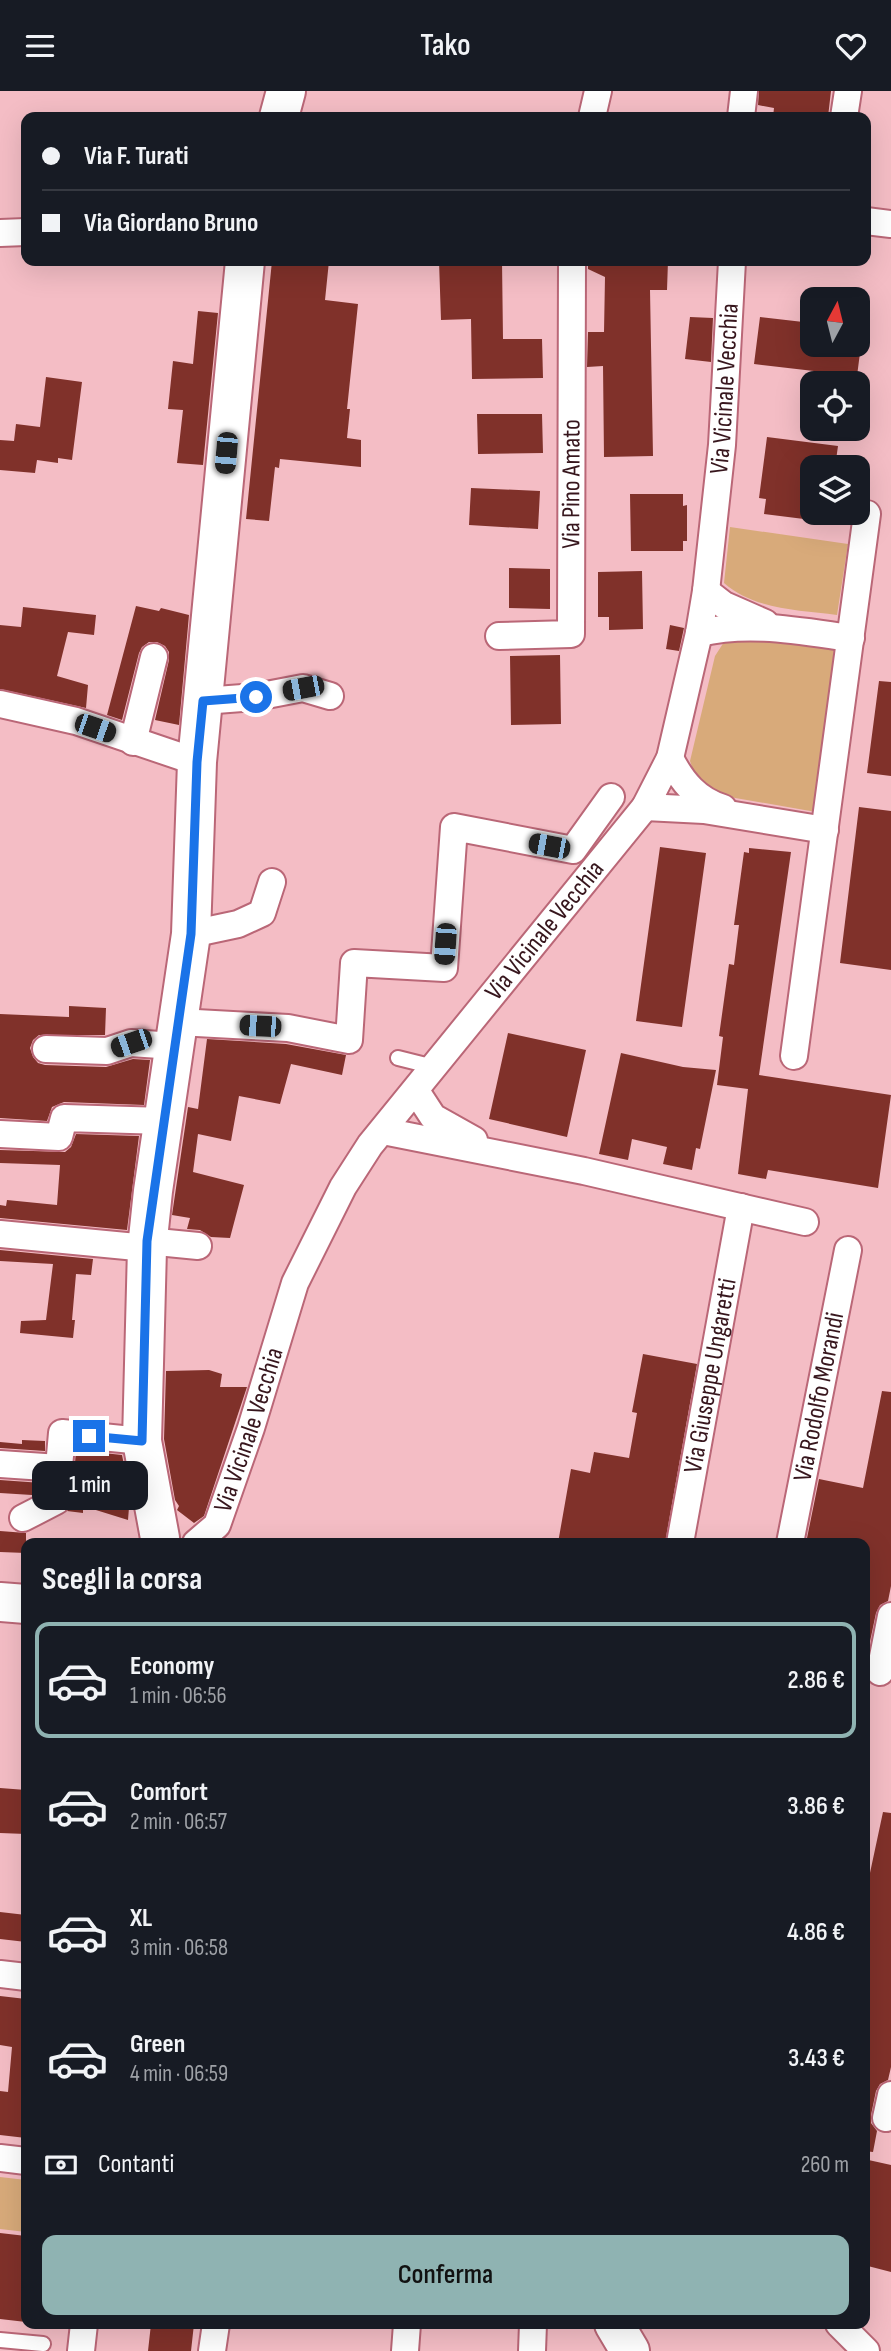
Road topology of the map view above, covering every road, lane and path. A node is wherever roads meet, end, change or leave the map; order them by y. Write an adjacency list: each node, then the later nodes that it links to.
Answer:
1 (286, 91): 5 (street)
2 (598, 91): 6 (street)
3 (744, 91): 7 (street)
4 (848, 91): 8 (street)
5 (280, 112)
6 (593, 112)
7 (742, 112)
8 (845, 112)
9 (871, 222): 10 (street)
10 (891, 224)
11 (21, 232): 12 (street)
12 (0, 233)
13 (245, 266): 24 (street)
14 (572, 266): 20 (street, Via Pino Amato)
15 (732, 266): 17 (street, Via Vicinale Vecchia)
16 (865, 525): 21 (street)
17 (706, 591): 18 (street); 19 (street, Via Vicinale Vecchia)
18 (776, 627): 19 (street); 21 (street)
19 (699, 633): 27 (street, Via Vicinale Vecchia)
20 (499, 636)
21 (850, 638): 32 (street)
22 (154, 657): 26 (street)
23 (316, 686): 24 (street)
24 (203, 701): 28 (street)
25 (0, 704): 26 (street)
26 (133, 741): 28 (street)
27 (670, 758): 30 (street, Via Vicinale Vecchia); 31 (street)
28 (197, 762): 34 (street)
29 (611, 797): 35 (street)
30 (645, 807): 31 (street); 39 (street, Via Vicinale Vecchia)
31 (755, 817): 32 (street)
32 (825, 830): 37 (street)
33 (272, 882): 34 (street)
34 (191, 934): 35 (street)
35 (176, 1034): 36 (street); 41 (street)
36 (47, 1049)
37 (794, 1056)
38 (398, 1058): 39 (lane)
39 (434, 1067): 40 (street, Via Vicinale Vecchia)
40 (416, 1091): 42 (street, Via Vicinale Vecchia); 44 (street)
41 (164, 1121): 43 (street); 48 (street)
42 (383, 1131): 44 (street); 56 (street, Via Vicinale Vecchia)
43 (0, 1134)
44 (584, 1171): 45 (street)
45 (741, 1207): 46 (street); 57 (street, Via Giuseppe Ungaretti)
46 (805, 1222)
47 (0, 1234): 48 (street)
48 (147, 1245): 49 (street); 51 (street)
49 (198, 1246)
50 (848, 1251): 58 (street, Via Rodolfo Morandi)
51 (142, 1441): 53 (street); 55 (street)
52 (0, 1464): 53 (street)
53 (59, 1468): 54 (street)
54 (23, 1518)
55 (174, 1538)
56 (185, 1538)
57 (681, 1538)
58 (791, 1538)
59 (0, 1602): 60 (street)
60 (21, 1604)
61 (891, 1616): 62 (street)
62 (878, 1672)
63 (0, 1974): 64 (street)
64 (21, 1976)
65 (0, 2158): 66 (street)
66 (21, 2160)
67 (83, 2329): 75 (street)
68 (215, 2329): 76 (street)
69 (407, 2329): 77 (street)
70 (533, 2329): 78 (street)
71 (617, 2329): 79 (street)
72 (844, 2329): 80 (street)
73 (0, 2340): 74 (lane)
74 (43, 2344)
75 (81, 2351)
76 (212, 2351)
77 (405, 2351)
78 (532, 2351)
79 (630, 2351)
80 (866, 2351)

